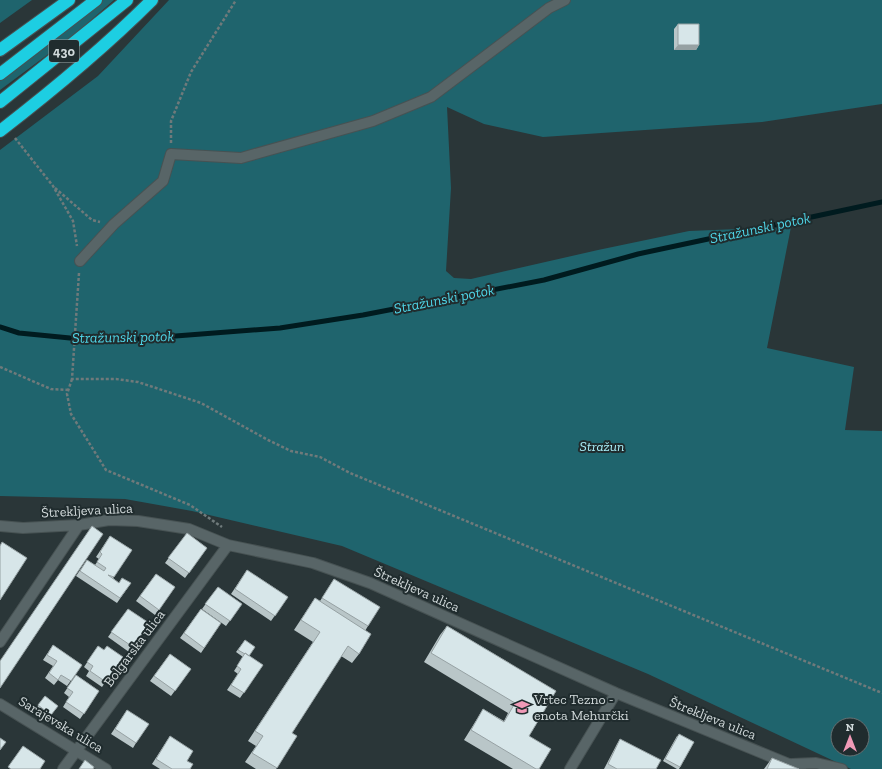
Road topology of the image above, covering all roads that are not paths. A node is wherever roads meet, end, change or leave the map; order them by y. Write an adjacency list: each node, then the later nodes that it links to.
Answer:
1 (69, 0): 6 (highway)
2 (96, 0): 7 (highway, 430)
3 (127, 0): 8 (highway, 430)
4 (152, 0): 9 (highway)
5 (565, 0): 10 (street)
6 (0, 50)
7 (0, 74)
8 (0, 102)
9 (0, 131)
10 (80, 261)
11 (79, 525): 12 (street, Štrekljeva ulica); 13 (street, Štrekljeva ulica); 14 (street)
12 (0, 526)
13 (228, 545): 15 (street, Štrekljeva ulica); 17 (street, Bolgarska ulica)
14 (0, 642)
15 (616, 693): 18 (street, Štrekljeva ulica); 21 (street)
16 (0, 704): 17 (street, Sarajevska ulica)
17 (76, 750): 19 (street, Bolgarska ulica); 20 (street, Sarajevska ulica)
18 (791, 764): 22 (street, Štrekljeva ulica); 23 (street)
19 (63, 769)
20 (106, 769)
21 (570, 769)
22 (801, 769)
23 (842, 769)

